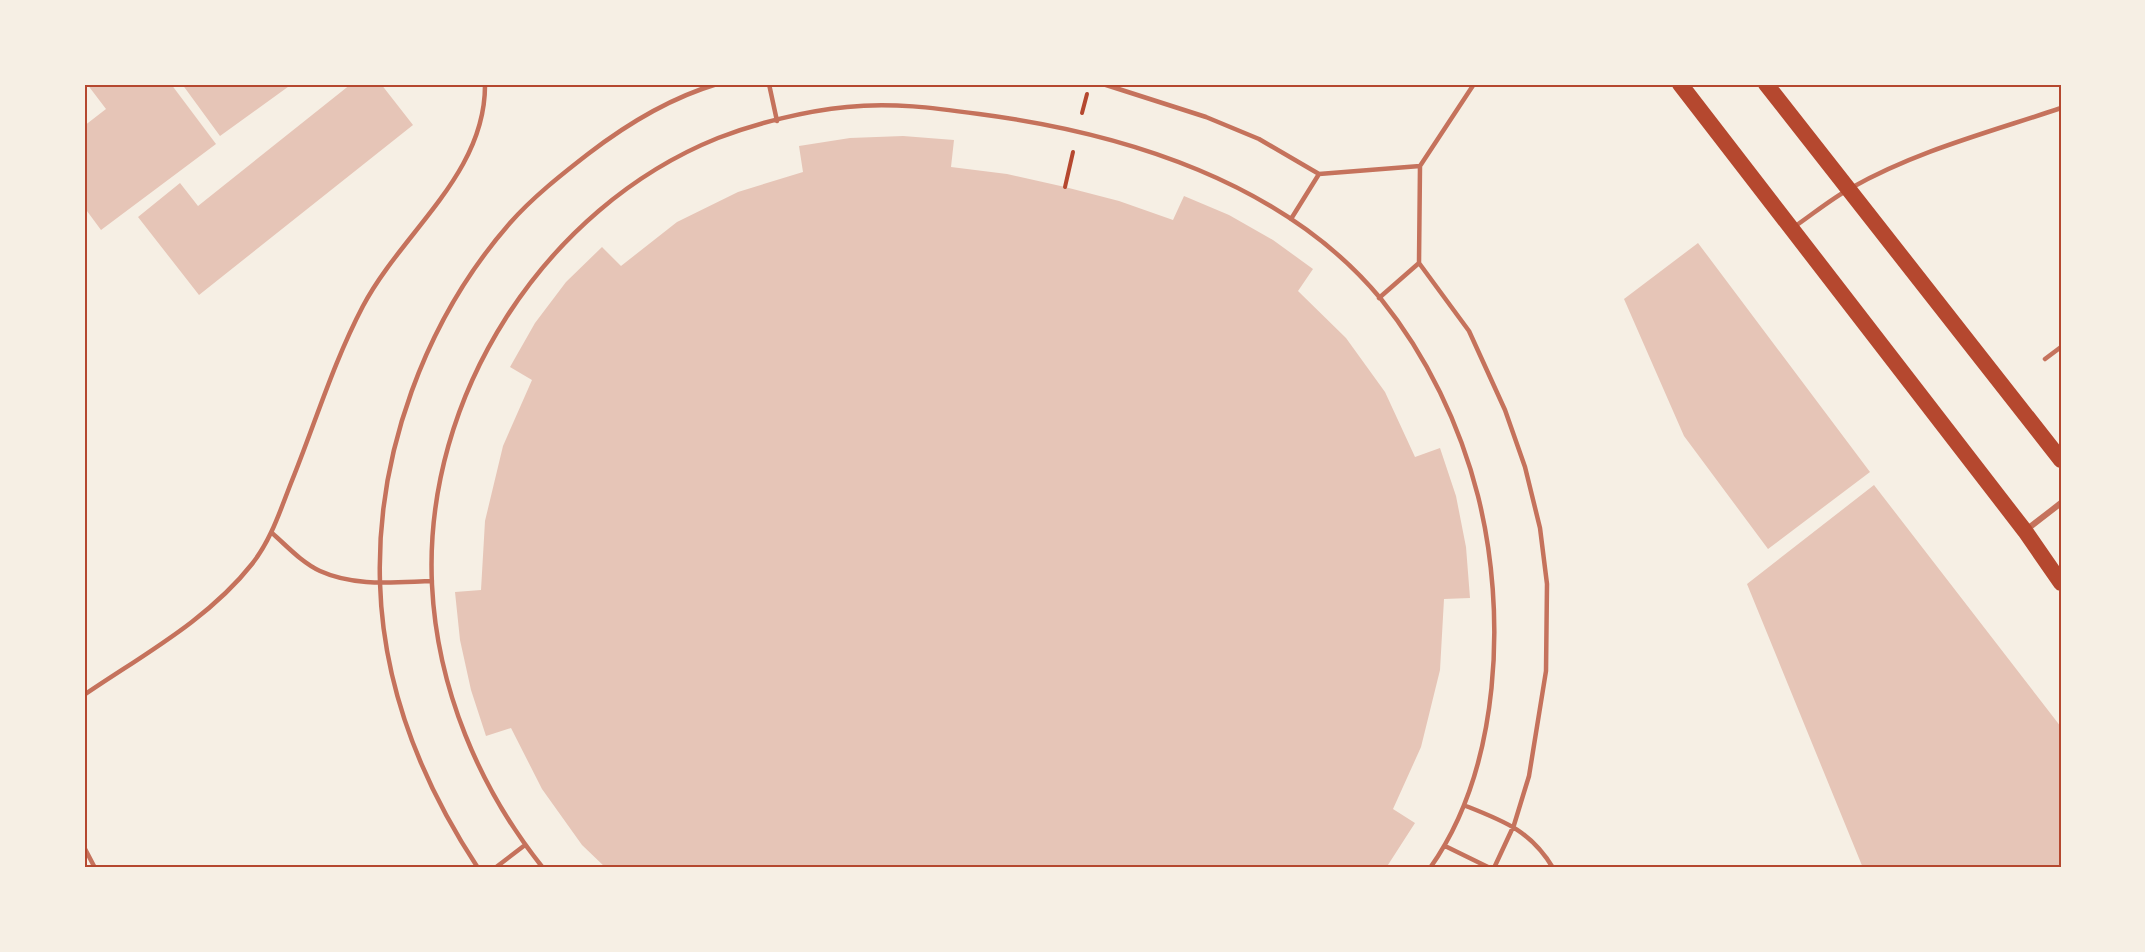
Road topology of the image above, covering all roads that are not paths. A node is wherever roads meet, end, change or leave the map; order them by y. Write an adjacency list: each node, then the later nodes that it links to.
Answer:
1 (485, 84): 22 (lane)
2 (717, 84): 24 (lane)
3 (769, 84): 9 (lane)
4 (1102, 84): 11 (lane)
5 (1474, 84): 10 (lane)
6 (1680, 84): 14 (highway)
7 (1766, 84): 12 (highway)
8 (2061, 108): 12 (lane)
9 (777, 121): 13 (lane); 23 (lane)
10 (1420, 166): 11 (lane); 15 (lane)
11 (1319, 174): 13 (lane)
12 (1849, 189): 14 (lane); 19 (highway)
13 (1291, 219): 16 (lane)
14 (1792, 229): 21 (highway)
15 (1419, 263): 16 (lane); 28 (lane)
16 (1379, 298): 27 (lane)
17 (2061, 347): 18 (lane)
18 (2045, 359)
19 (2061, 460)
20 (2061, 503): 21 (street)
21 (2025, 531): 25 (highway)
22 (272, 533): 24 (lane); 26 (lane)
23 (432, 581): 24 (lane); 29 (lane)
24 (380, 583): 33 (lane)
25 (2061, 583)
26 (84, 695)
27 (1466, 806): 28 (lane); 30 (lane)
28 (1514, 825): 37 (lane); 38 (lane)
29 (525, 845): 34 (lane); 35 (lane)
30 (1445, 846): 36 (lane); 37 (lane)
31 (84, 847): 32 (lane)
32 (95, 868)
33 (478, 868)
34 (495, 868)
35 (543, 868)
36 (1430, 868)
37 (1492, 868)
38 (1554, 868)

